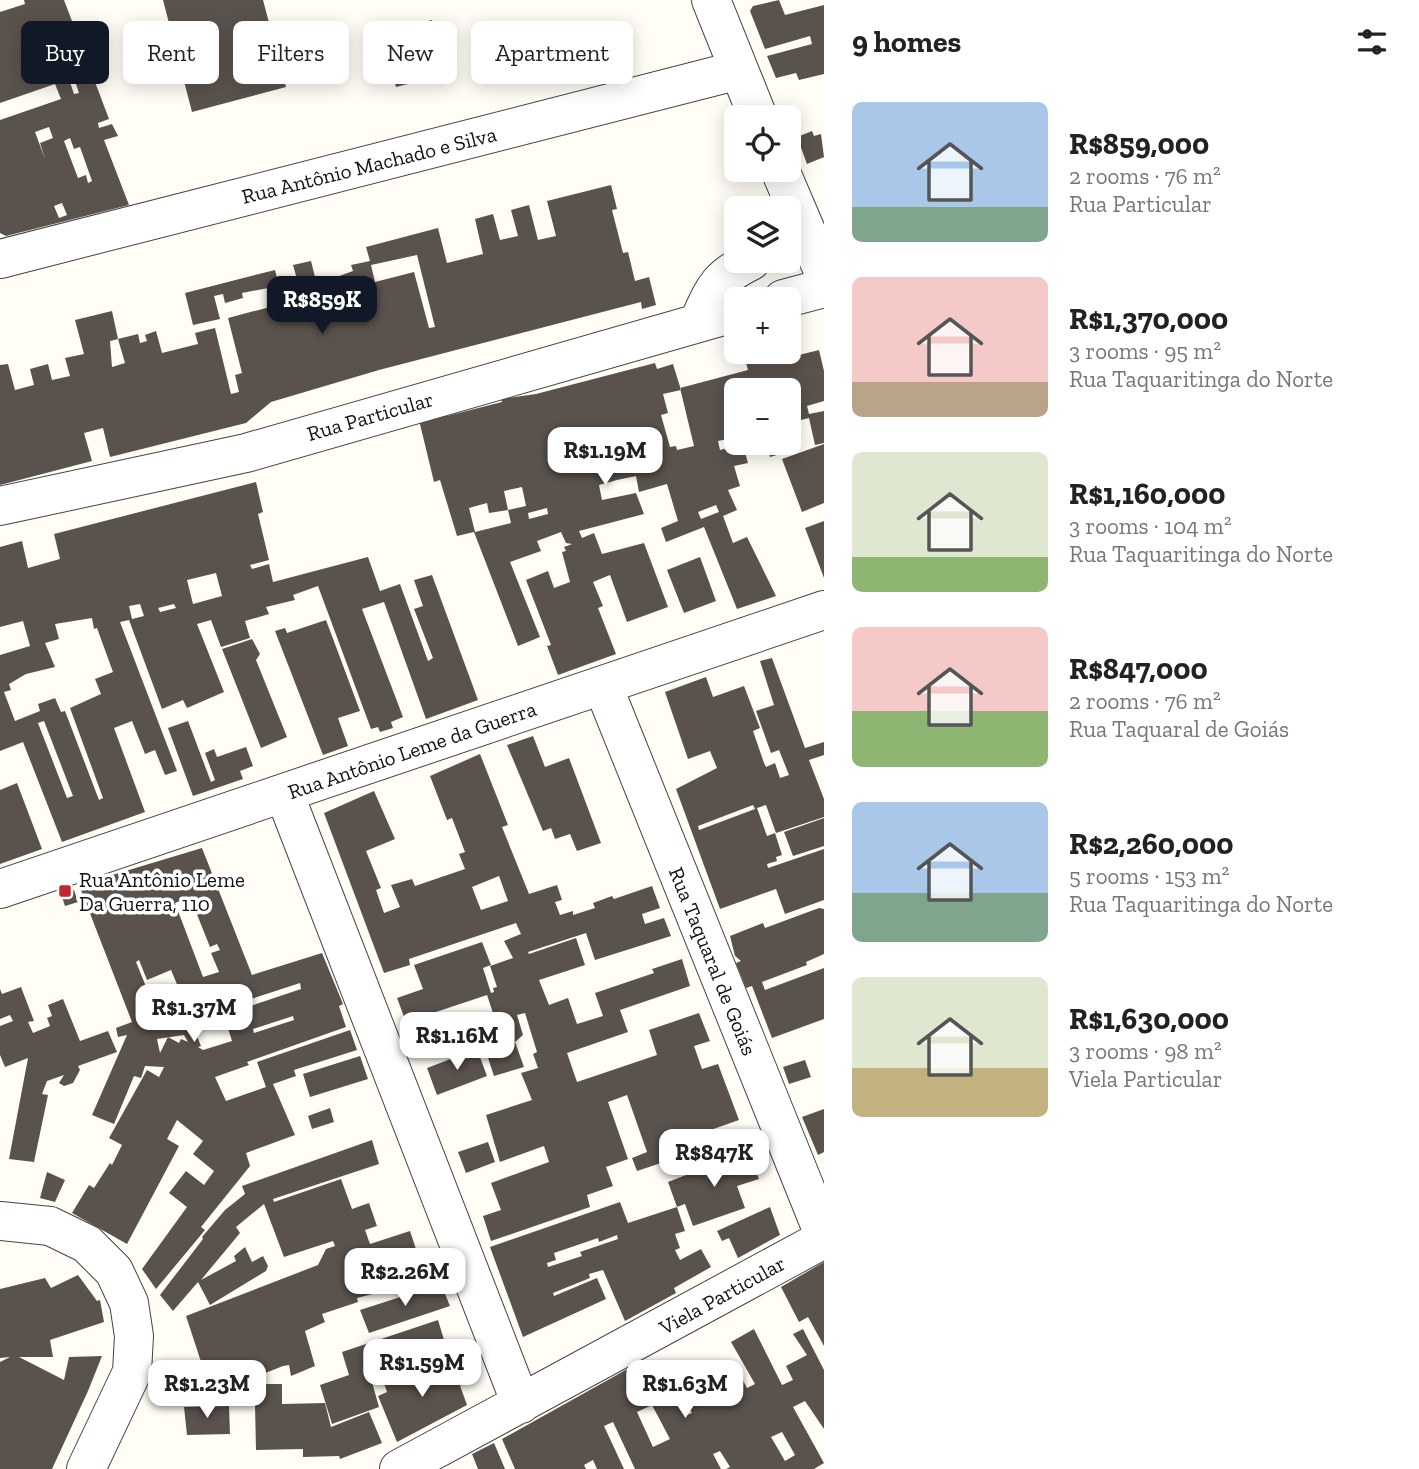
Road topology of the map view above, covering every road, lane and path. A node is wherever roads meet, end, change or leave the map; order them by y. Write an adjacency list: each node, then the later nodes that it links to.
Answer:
1 (715, 1): 2 (street)
2 (738, 70): 3 (street); 5 (street, Rua Antônio Machado e Silva)
3 (753, 105)
4 (801, 244): 7 (street)
5 (0, 259)
6 (726, 273): 11 (street)
7 (824, 273)
8 (824, 288): 9 (street)
9 (801, 294)
10 (724, 316): 11 (street, Rua Particular)
11 (698, 323): 12 (street, Rua Particular)
12 (0, 506)
13 (824, 610): 14 (street, Rua Antônio Leme da Guerra)
14 (603, 686): 15 (street, Rua Antônio Leme da Guerra); 18 (street, Rua Taquaral de Goiás)
15 (284, 793): 16 (street, Rua Antônio Leme da Guerra); 19 (street)
16 (0, 888)
17 (0, 1221): 20 (street)
18 (824, 1237): 19 (street, Viela Particular)
19 (521, 1404): 21 (street, Viela Particular)
20 (86, 1469)
21 (398, 1469)

